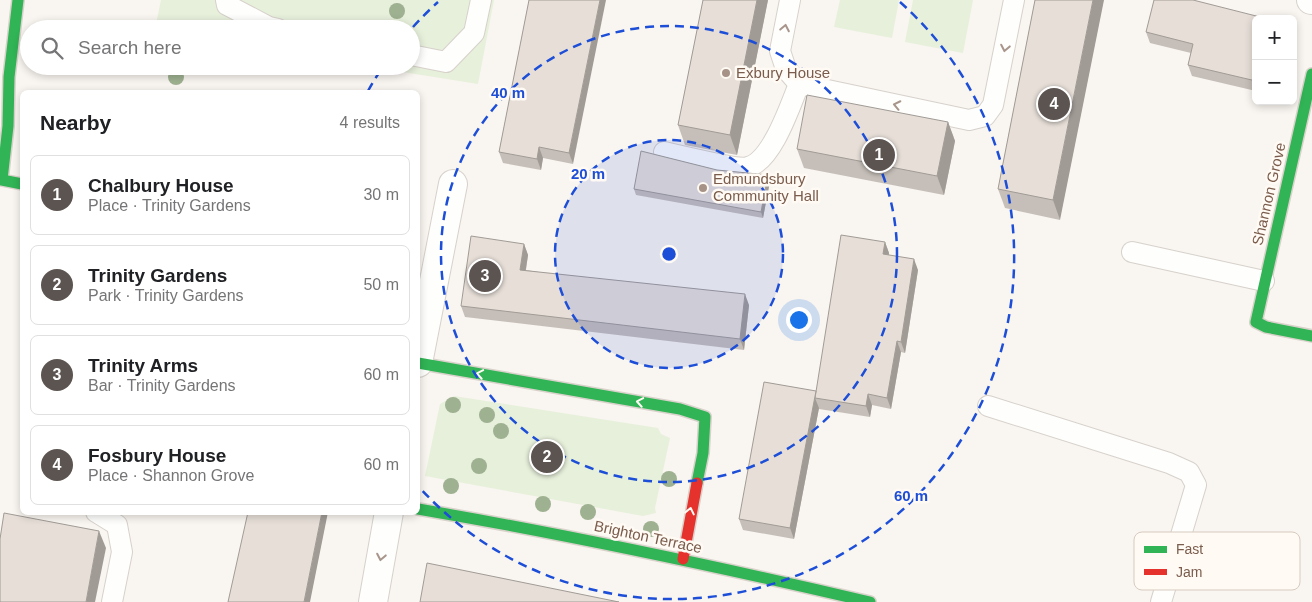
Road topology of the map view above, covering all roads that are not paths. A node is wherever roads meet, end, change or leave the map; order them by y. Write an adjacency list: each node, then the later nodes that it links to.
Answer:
1 (18, 0): 9 (street)
2 (226, 0): 6 (lane)
3 (481, 0): 7 (lane)
4 (790, 0): 10 (lane, one-way to 4)
5 (1014, 0): 10 (lane, one-way to 10)
6 (256, 20)
7 (420, 57)
8 (1312, 74): 15 (street, Shannon Grove)
9 (4, 76): 12 (street)
10 (799, 84): 11 (lane)
11 (664, 152)
12 (20, 184)
13 (452, 184): 17 (street)
14 (1132, 252): 15 (lane)
15 (1264, 281): 16 (street, Shannon Grove)
16 (1312, 336)
17 (420, 352)
18 (420, 363): 24 (street, one-way to 18)
19 (988, 406): 23 (lane)
20 (420, 509): 24 (street, Brighton Terrace)
21 (101, 515): 26 (lane)
22 (388, 515): 27 (street, one-way to 27)
23 (1182, 532)
24 (684, 559): 28 (street, Brighton Terrace)
25 (1165, 590): 29 (lane)
26 (112, 602)
27 (372, 602)
28 (870, 602)
29 (1161, 602)

